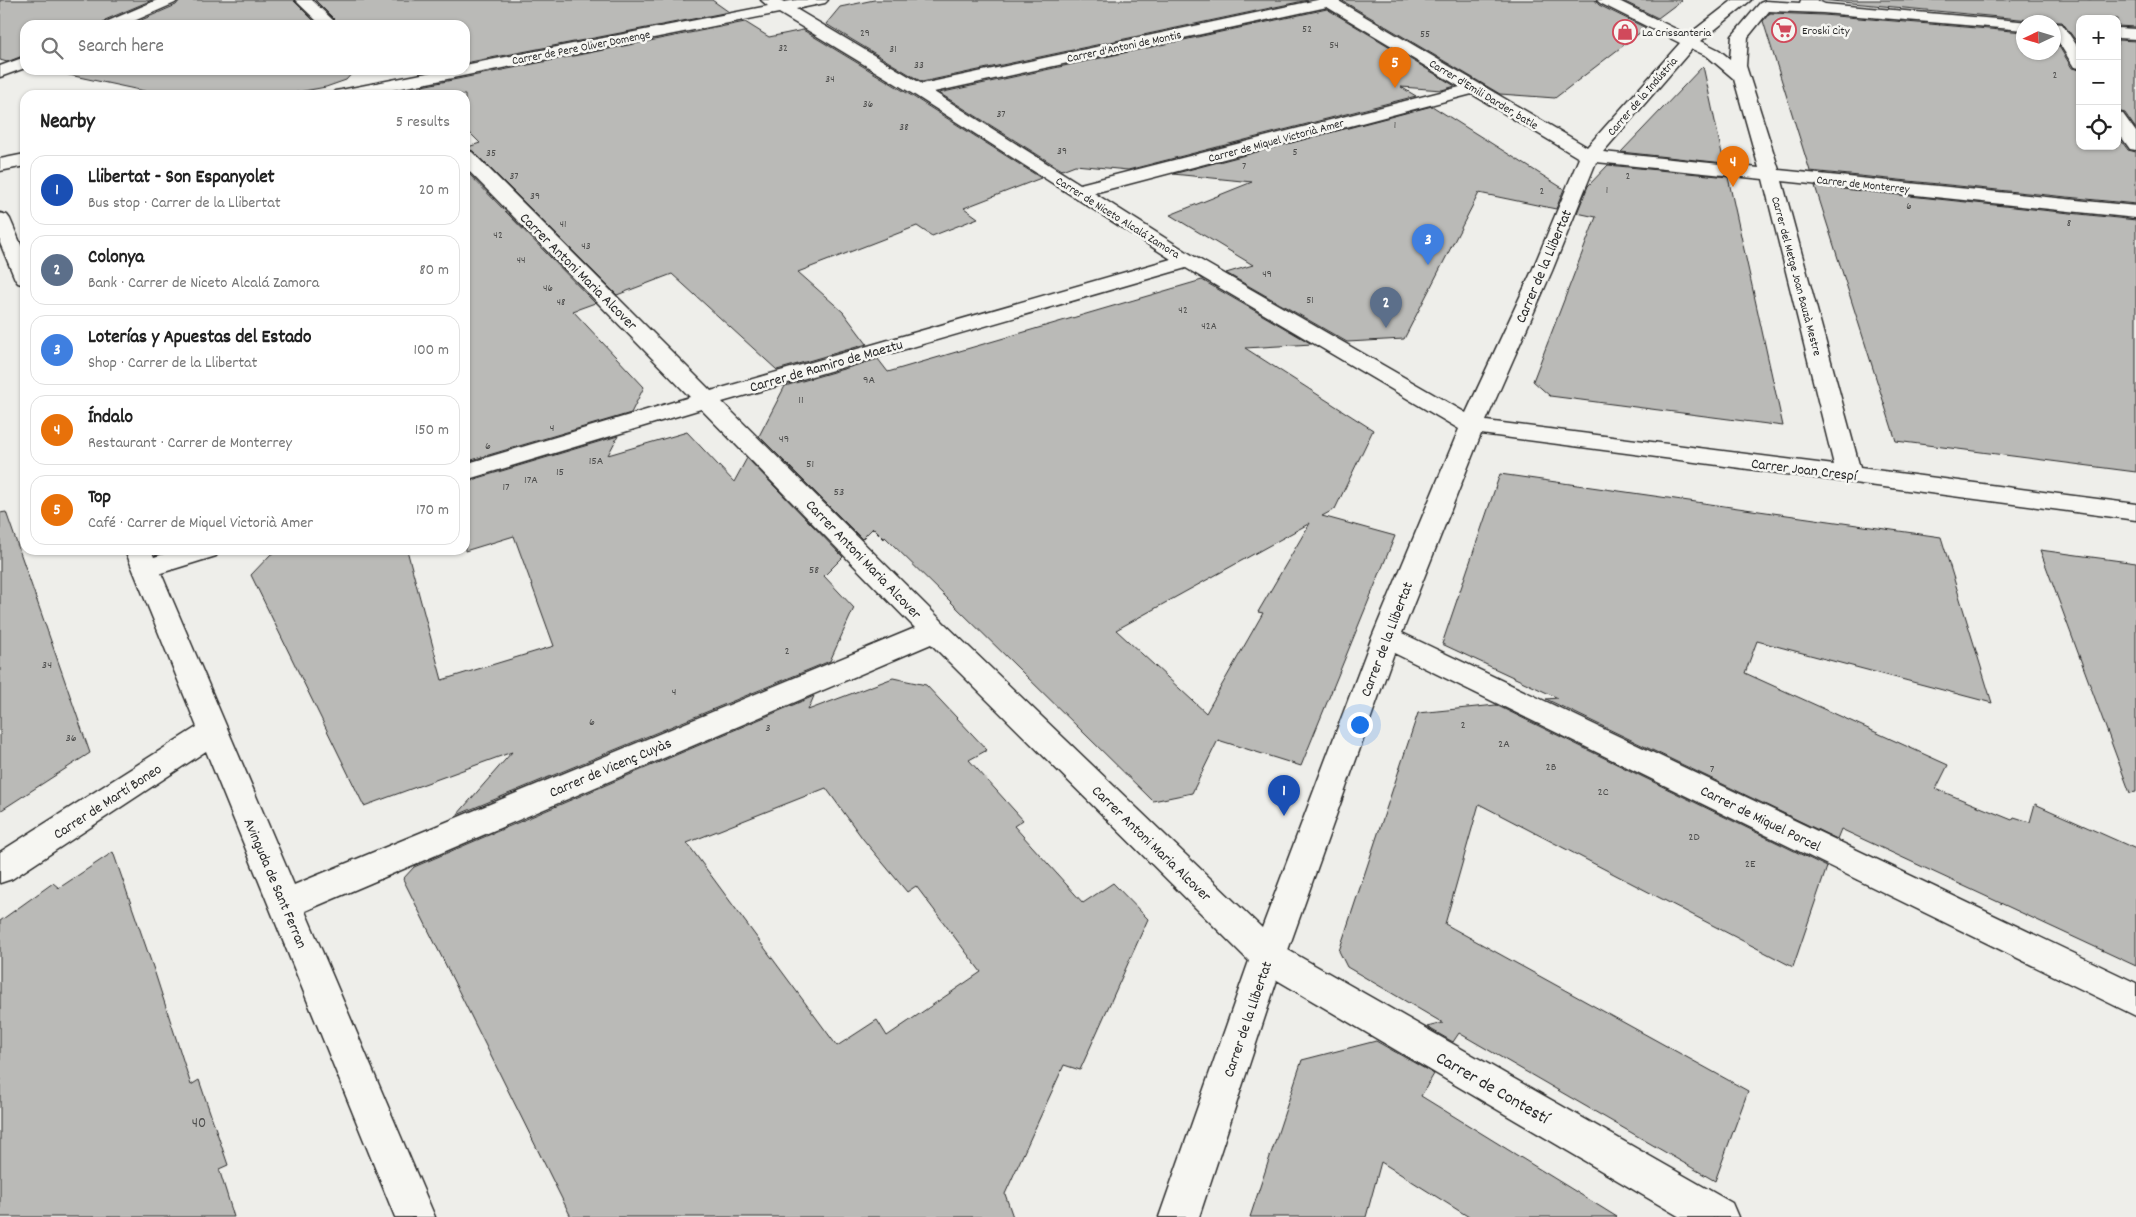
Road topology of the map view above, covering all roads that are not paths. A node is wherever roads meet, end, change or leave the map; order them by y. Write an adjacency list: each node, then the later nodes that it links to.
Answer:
1 (170, 0): 10 (street)
2 (303, 0): 11 (street)
3 (820, 0): 8 (street, Carrer de Pere Oliver Domenge)
4 (1605, 0): 18 (street)
5 (1743, 0): 18 (street, Carrer de la Indústria)
6 (1801, 0): 9 (street)
7 (1328, 1): 26 (street, Carrer d'Emili Darder, batle); 28 (street, Carrer d'Antoni de Montis)
8 (775, 4): 22 (street, Carrer de Pere Oliver Domenge); 28 (street, Carrer de Niceto Alcalá Zamora)
9 (1823, 8): 12 (street); 25 (street, Carrer del Metge Joan Bauzà Mestre)
10 (124, 20)
11 (325, 20)
12 (2016, 24)
13 (2061, 27): 14 (street)
14 (2076, 29)
15 (2121, 32): 16 (street)
16 (2136, 34)
17 (2061, 36): 19 (street)
18 (1690, 42): 25 (street); 31 (street, Carrer de la Indústria)
19 (2078, 60)
20 (20, 64): 21 (street)
21 (0, 72)
22 (470, 74)
23 (383, 75): 27 (street)
24 (464, 75): 27 (street, Carrer de Pere Oliver Domenge)
25 (1742, 78): 35 (street, Carrer del Metge Joan Bauzà Mestre)
26 (1475, 88): 31 (street, Carrer d'Emili Darder, batle); 36 (street, Carrer de Miquel Victorià Amer)
27 (398, 90)
28 (919, 90): 36 (street, Carrer de Niceto Alcalá Zamora)
29 (2121, 124): 30 (street)
30 (2136, 145)
31 (1589, 156): 35 (street, Carrer de Monterrey); 42 (street, Carrer de la Llibertat)
32 (20, 161): 34 (street)
33 (470, 161): 41 (street, Carrer Antoni Maria Alcover)
34 (0, 165)
35 (1771, 175): 37 (street, Carrer de Monterrey); 44 (street, Carrer del Metge Joan Bauzà Mestre)
36 (1077, 191): 39 (street, Carrer de Niceto Alcalá Zamora)
37 (2136, 212)
38 (0, 219): 40 (street)
39 (1188, 261): 41 (street, Carrer de Ramiro de Maeztu); 42 (street, Carrer de Niceto Alcalá Zamora)
40 (20, 267)
41 (708, 399): 43 (street, Carrer de Ramiro de Maeztu); 48 (street, Carrer Antoni Maria Alcover)
42 (1472, 426): 44 (street, Carrer Joan Crespí); 49 (street, Carrer de la Llibertat)
43 (470, 470)
44 (1849, 475): 45 (street, Carrer Joan Crespí)
45 (2136, 512)
46 (171, 555): 47 (street)
47 (142, 559): 50 (street, Avinguda de Sant Ferran)
48 (935, 631): 52 (street, Carrer de Vicenç Cuyàs); 53 (street, Carrer Antoni Maria Alcover)
49 (1386, 636): 53 (street, Carrer de la Llibertat); 54 (street, Carrer de Miquel Porcel)
50 (213, 732): 51 (street, Carrer de Martí Boneo); 52 (street, Avinguda de Sant Ferran)
51 (0, 869)
52 (285, 904): 55 (street, Avinguda de Sant Ferran)
53 (1268, 956): 56 (street, Carrer de la Llibertat); 57 (street, Carrer de Contestí)
54 (2136, 1000)
55 (415, 1217)
56 (1179, 1217)
57 (1718, 1217)

